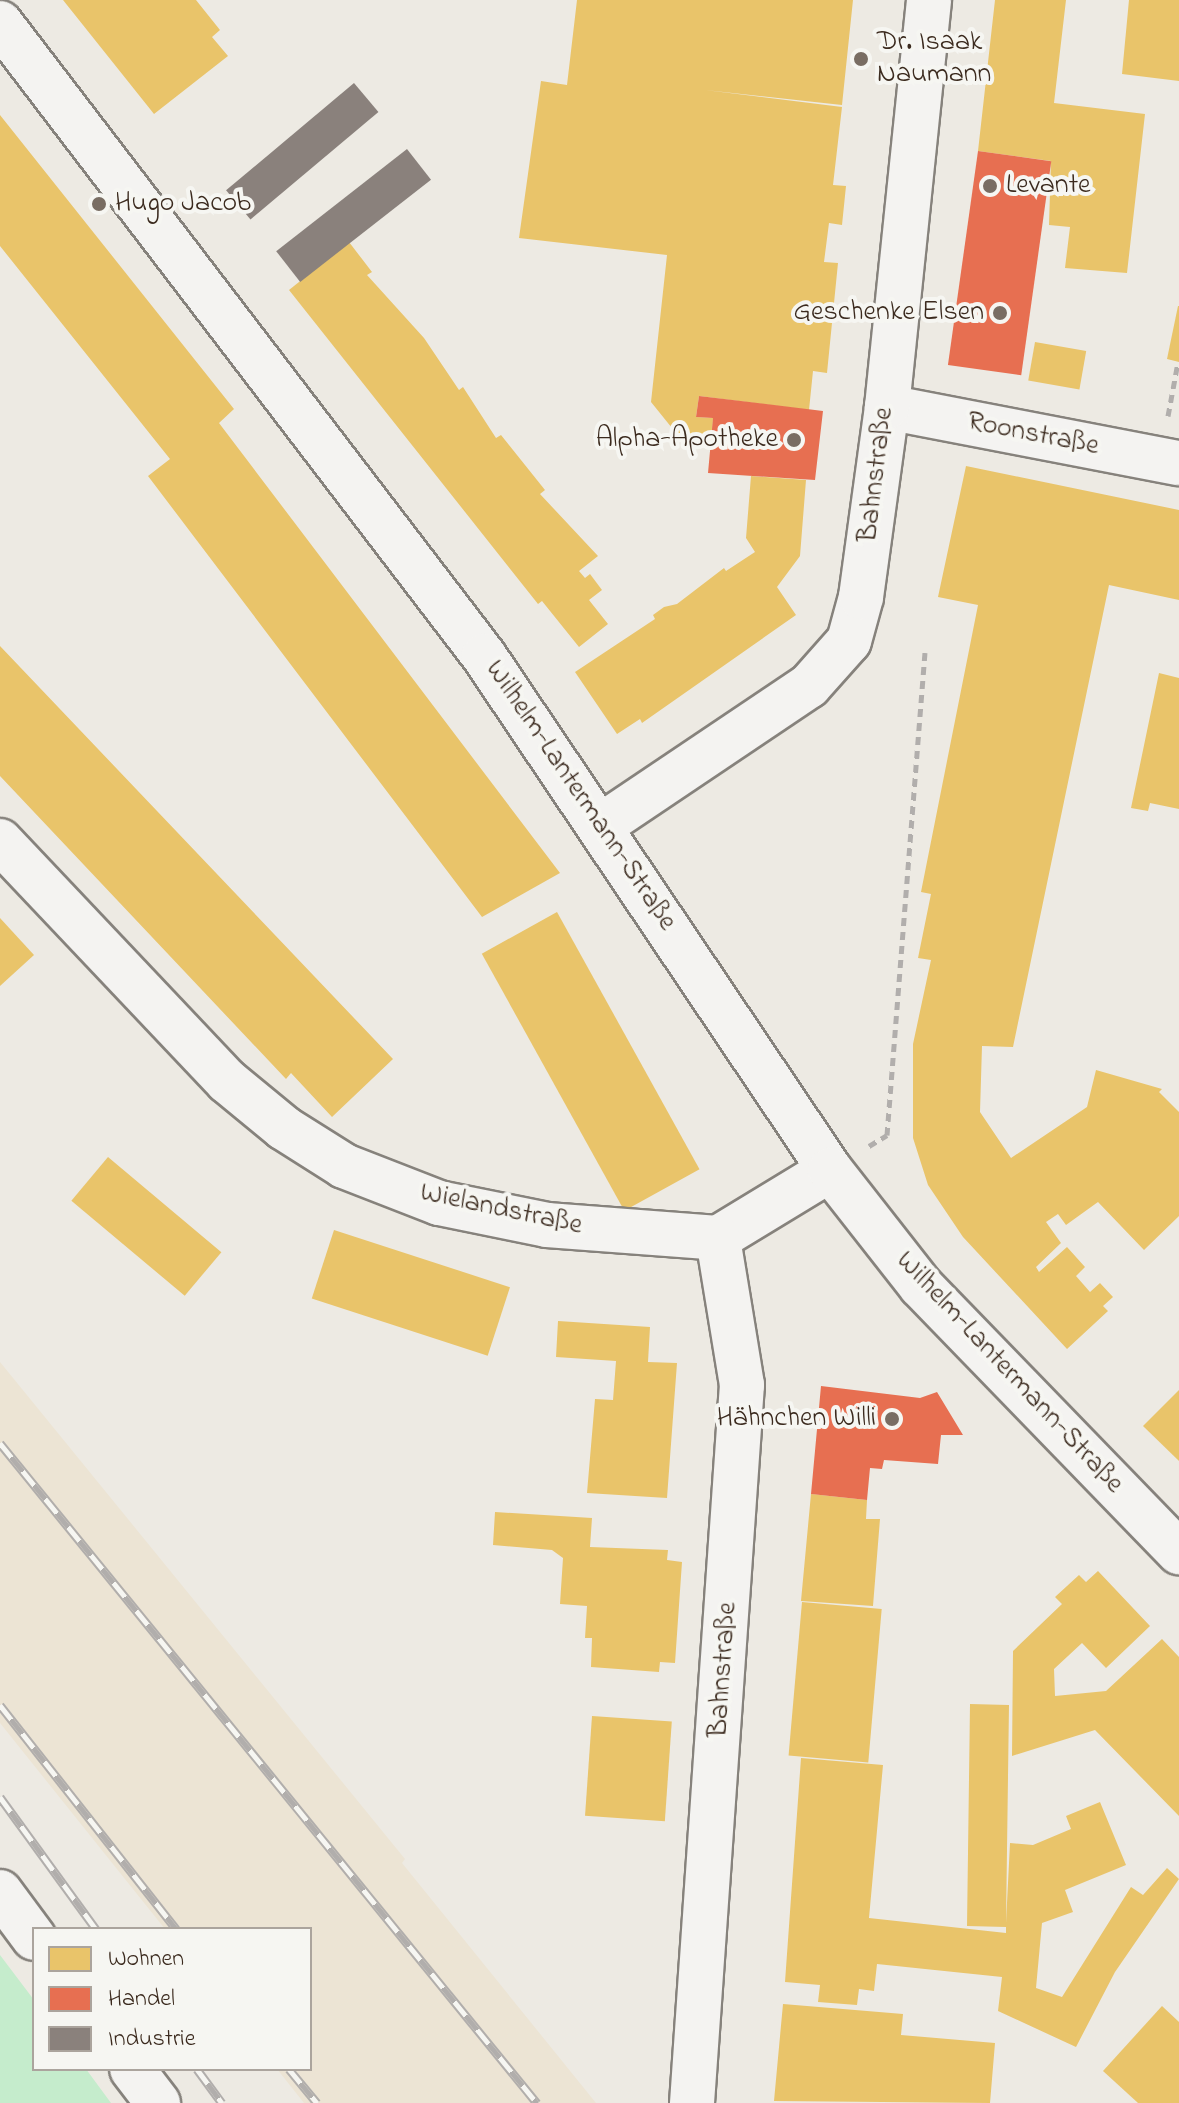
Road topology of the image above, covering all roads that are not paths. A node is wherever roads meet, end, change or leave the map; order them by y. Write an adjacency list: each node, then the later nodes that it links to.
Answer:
1 (929, 0): 3 (street, Bahnstraße)
2 (0, 23): 5 (street, Wilhelm-Lantermann-Straße)
3 (887, 407): 4 (street, Roonstraße); 5 (street, Bahnstraße)
4 (1170, 462)
5 (602, 825): 7 (street, Wilhelm-Lantermann-Straße)
6 (0, 841): 8 (street, Wielandstraße)
7 (830, 1170): 8 (street); 9 (street, Wilhelm-Lantermann-Straße)
8 (718, 1238): 14 (street, Bahnstraße)
9 (1179, 1552)
10 (0, 1892): 11 (street)
11 (32, 1935)
12 (134, 2071): 13 (street)
13 (158, 2103)
14 (692, 2103)

